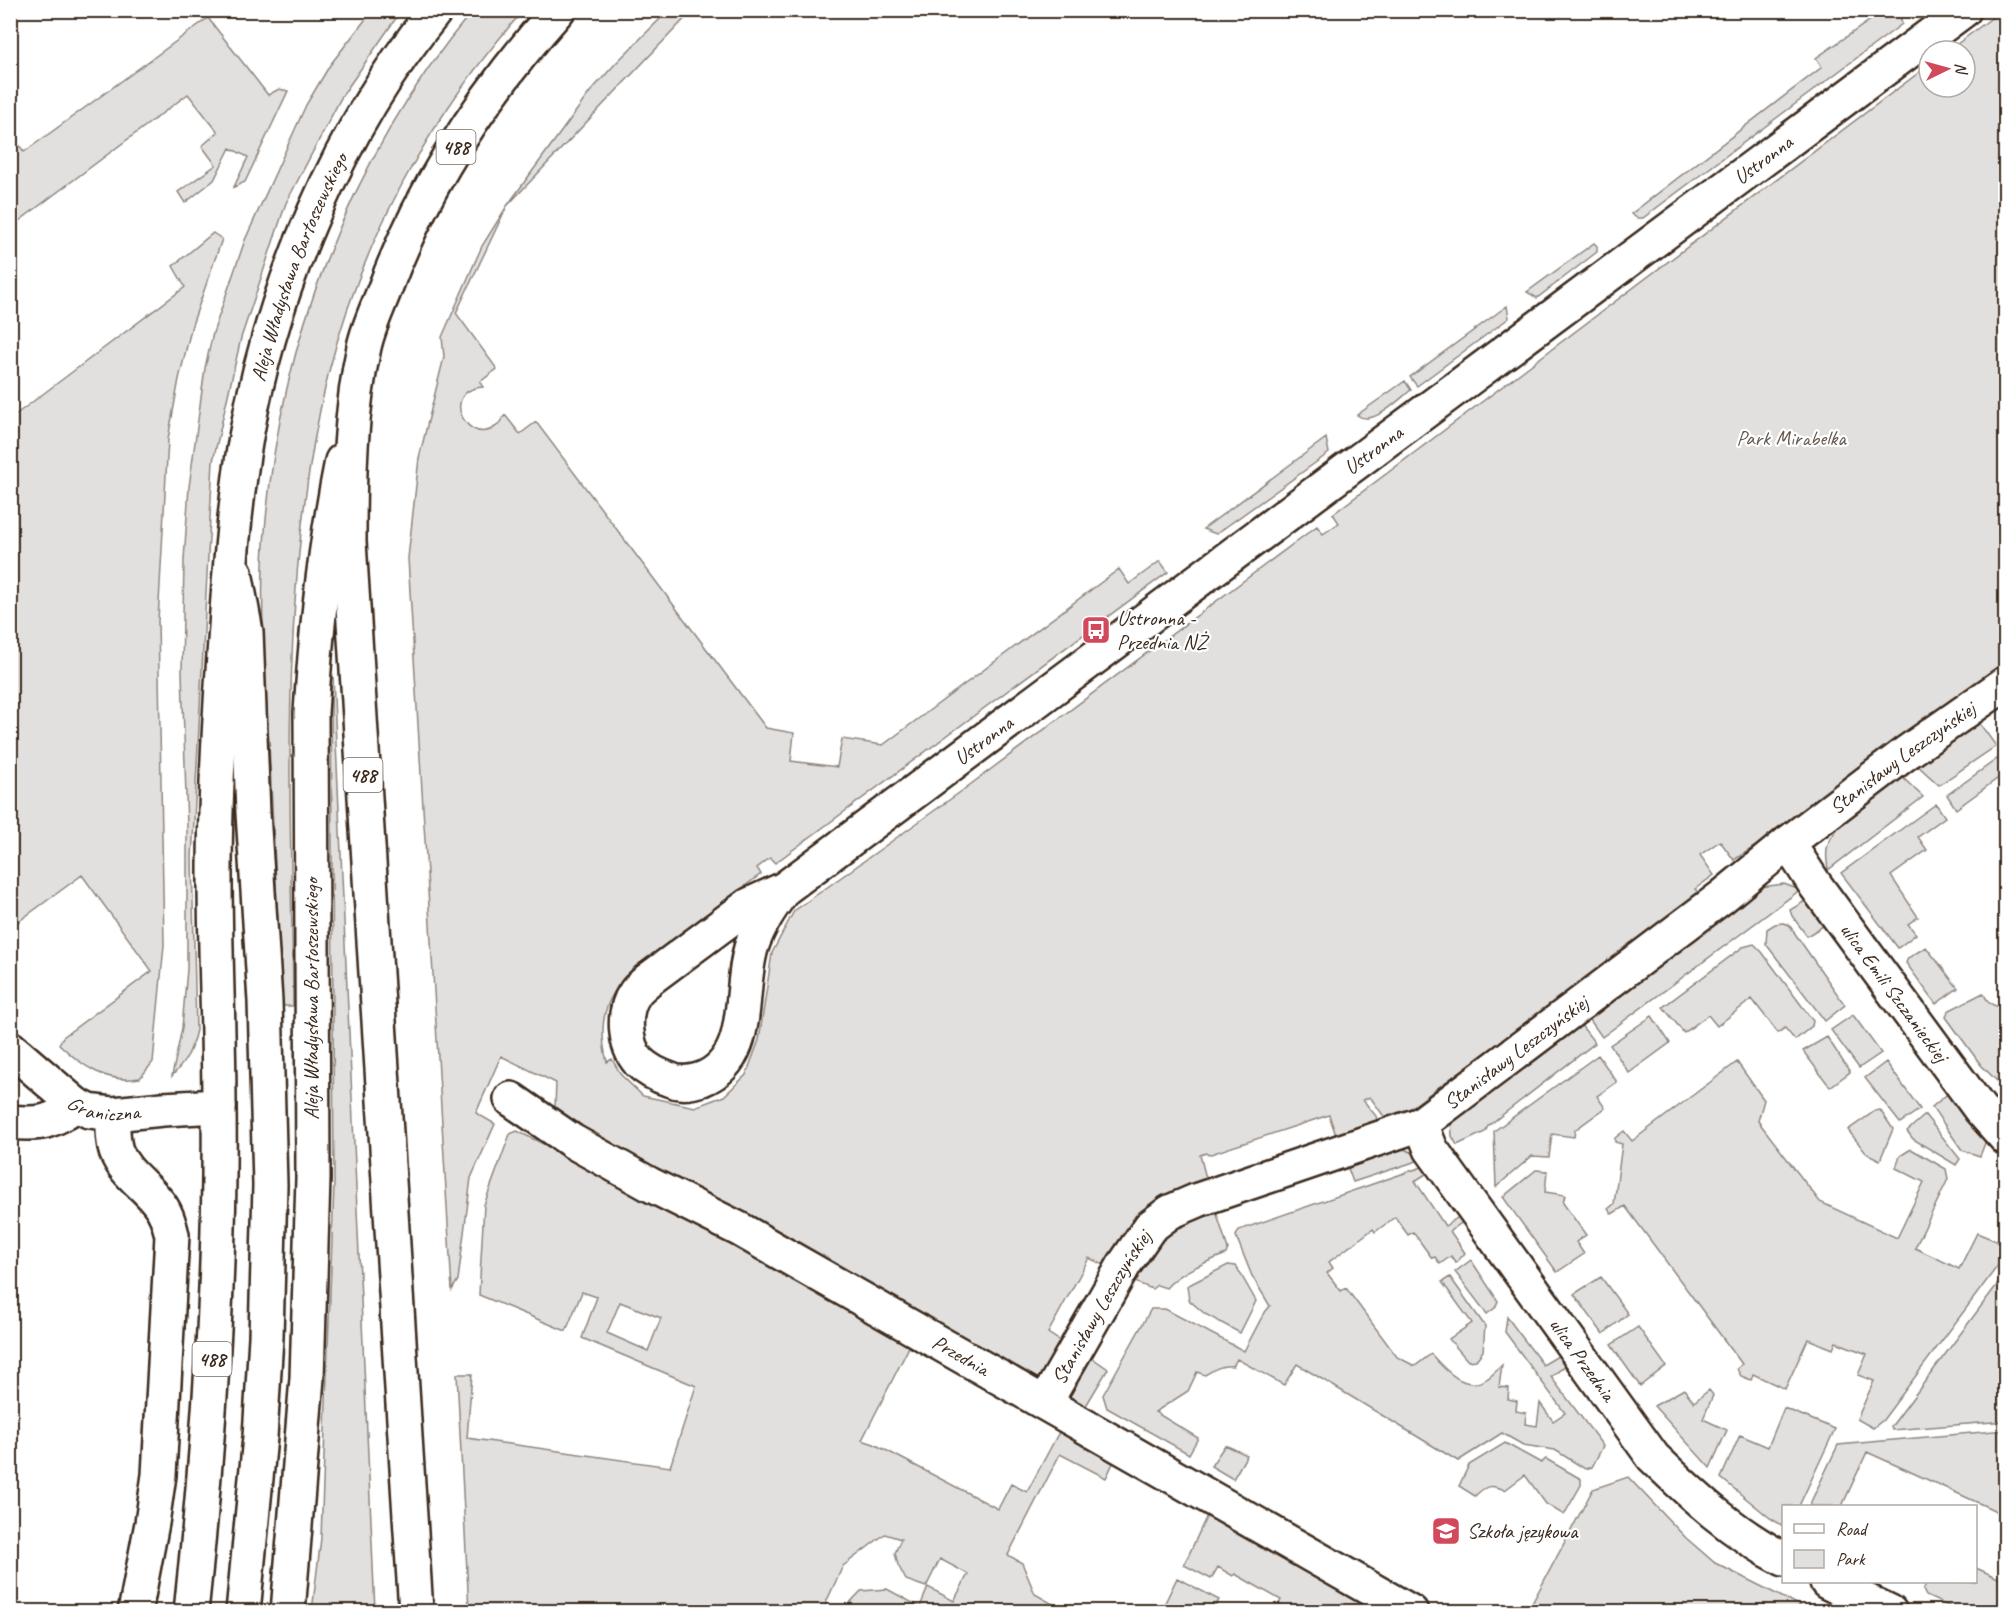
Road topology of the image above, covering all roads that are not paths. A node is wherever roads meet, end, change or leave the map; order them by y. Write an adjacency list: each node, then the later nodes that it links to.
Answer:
1 (436, 10): 5 (street, Aleja Władysława Bartoszewskiego / 488)
2 (558, 10): 4 (street, Aleja Władysława Bartoszewskiego / 488)
3 (1964, 10): 8 (street, Ustronna)
4 (356, 390): 18 (street, Aleja Władysława Bartoszewskiego / 488); 24 (street, Aleja Władysława Bartoszewskiego)
5 (231, 550): 12 (street, Aleja Władysława Bartoszewskiego / 488); 23 (street, Aleja Władysława Bartoszewskiego)
6 (2006, 682): 7 (street, Stanisławy Leszczyńskiej)
7 (1788, 843): 15 (street, Stanisławy Leszczyńskiej); 16 (street, ulica Emili Szczanieckiej)
8 (784, 889): 8 (street, Ustronna)
9 (10, 1048): 11 (street, Graniczna)
10 (511, 1099): 17 (street, Przednia)
11 (75, 1104): 13 (street, Graniczna); 14 (street)
12 (219, 1106): 13 (street, Graniczna); 22 (street, Aleja Władysława Bartoszewskiego / 488)
13 (113, 1114): 21 (street)
14 (10, 1122)
15 (1421, 1124): 17 (street, Stanisławy Leszczyńskiej); 19 (street, ulica Przednia)
16 (2006, 1138)
17 (1045, 1403): 27 (street, Przednia)
18 (405, 1457): 25 (street); 26 (street, 488)
19 (1782, 1558)
20 (1831, 1583): 28 (street)
21 (135, 1611)
22 (191, 1611)
23 (243, 1611)
24 (288, 1611)
25 (397, 1611)
26 (416, 1611)
27 (1411, 1611)
28 (1890, 1611)

